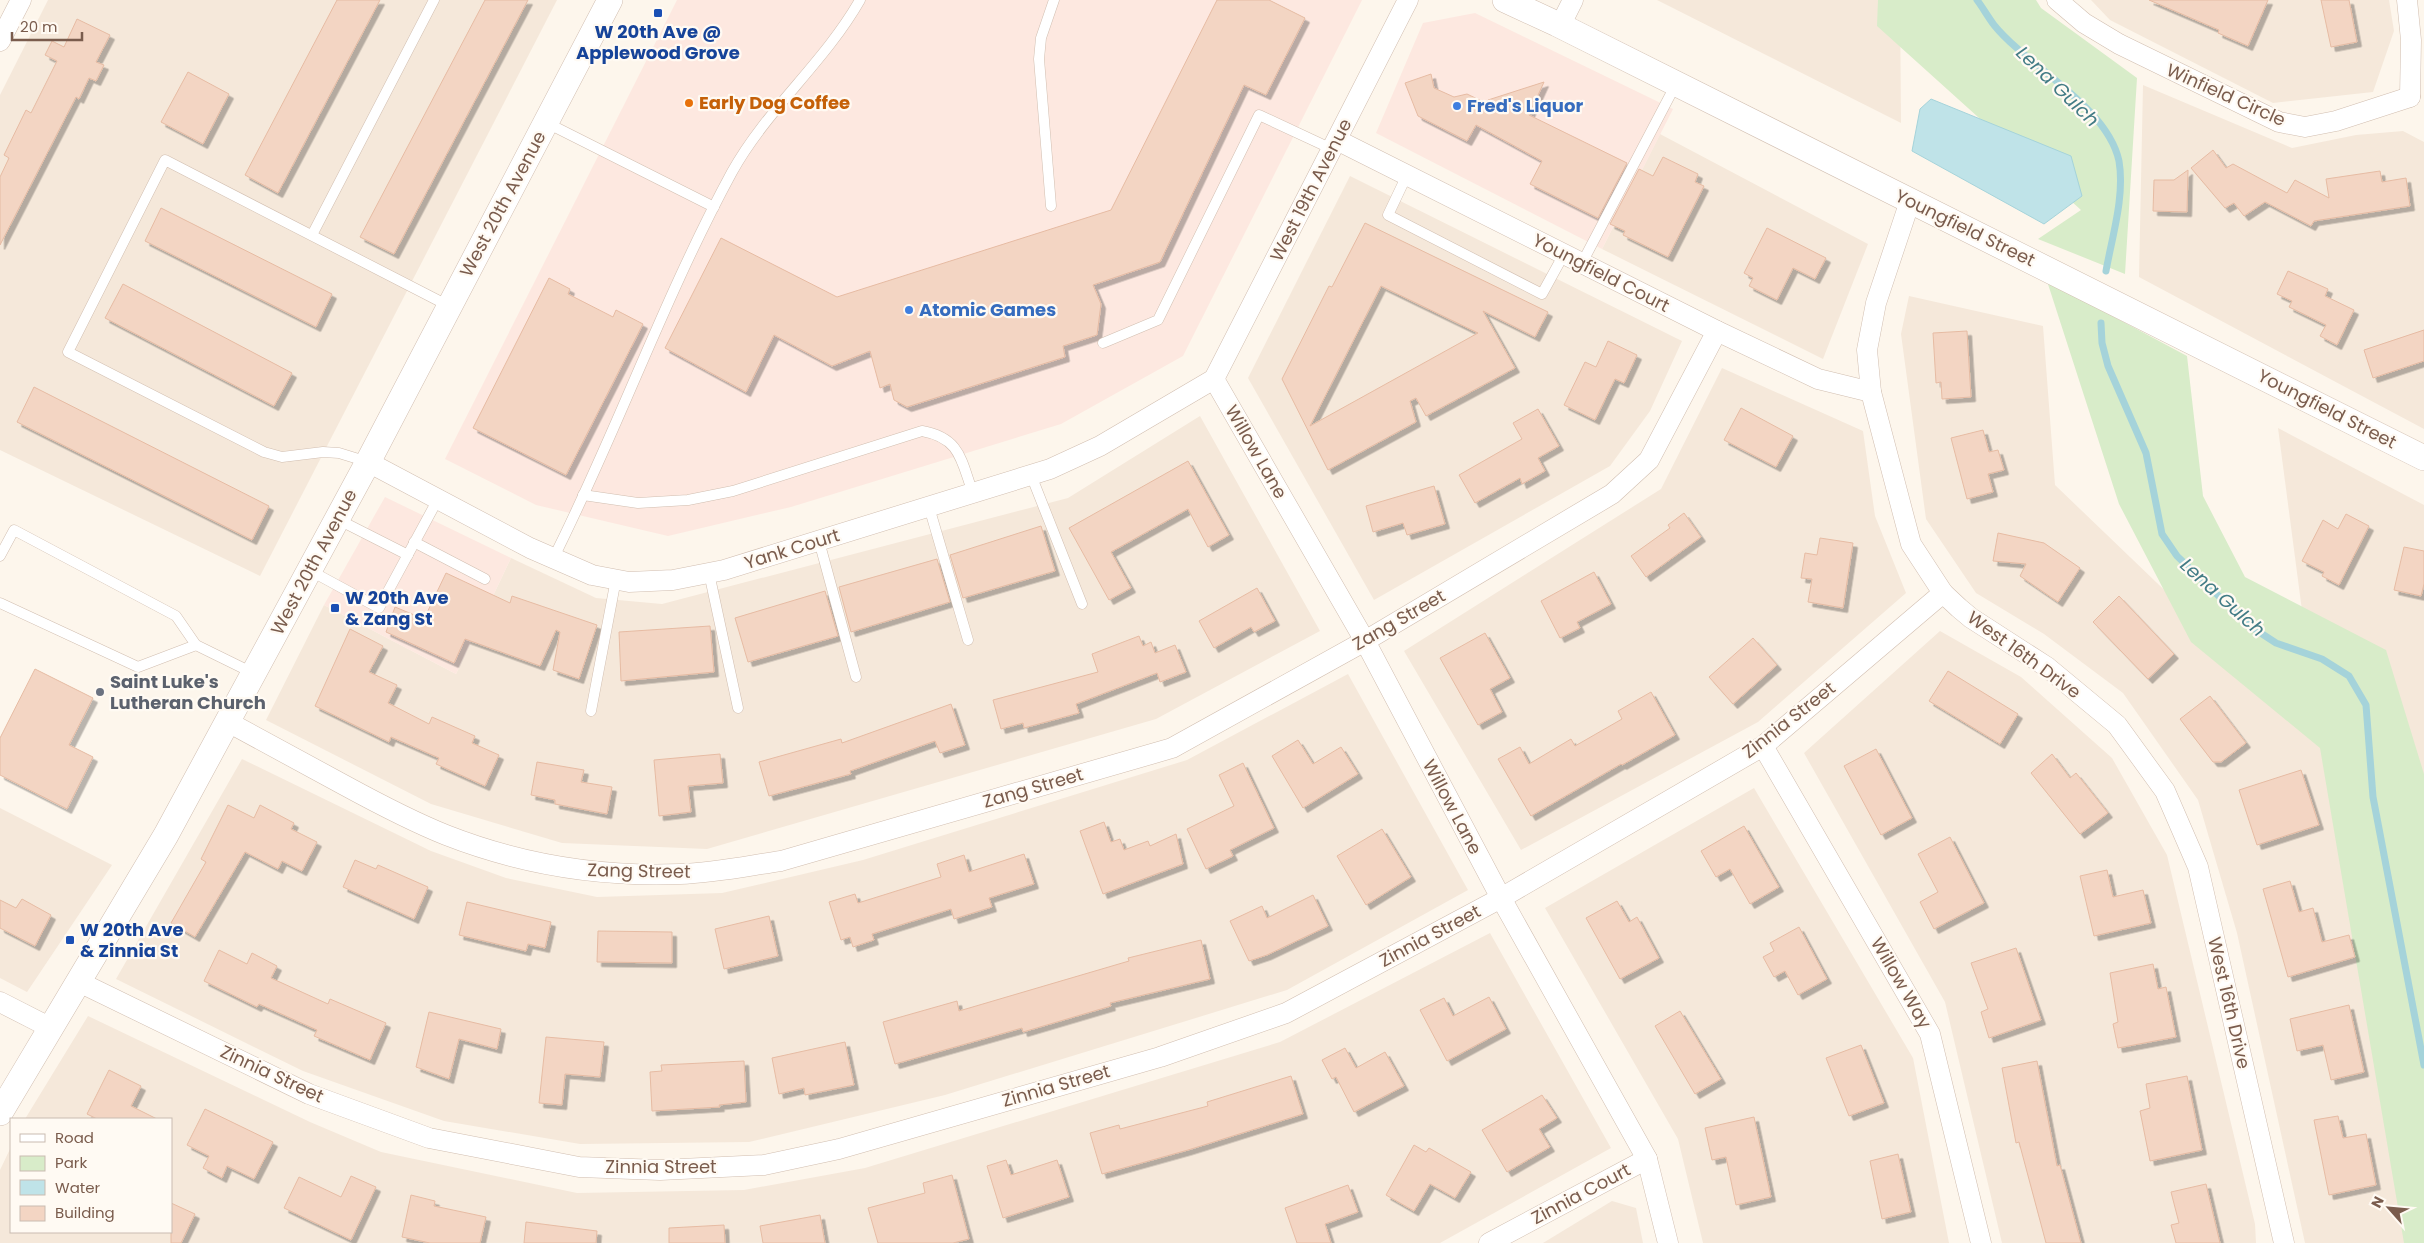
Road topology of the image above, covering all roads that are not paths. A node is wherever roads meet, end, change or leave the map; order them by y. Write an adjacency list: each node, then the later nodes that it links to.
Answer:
1 (20, 0): 12 (street)
2 (434, 0): 21 (lane)
3 (610, 0): 15 (street, West 20th Avenue)
4 (860, 0): 20 (lane)
5 (1054, 0): 19 (lane)
6 (1408, 0): 16 (street, West 19th Avenue)
7 (1505, 0): 11 (street, Youngfield Street)
8 (1573, 0): 11 (street)
9 (2057, 0): 14 (street, Winfield Circle)
10 (2407, 0): 14 (street)
11 (1560, 26): 13 (street, Youngfield Street)
12 (0, 41)
13 (1676, 84): 18 (street, Youngfield Street); 23 (lane)
14 (2417, 101)
15 (546, 123): 20 (lane); 24 (street, West 20th Avenue)
16 (1335, 145): 17 (street, Youngfield Court); 26 (lane); 27 (street, West 19th Avenue)
17 (1407, 175): 22 (street, Youngfield Court); 22 (lane)
18 (1910, 201): 28 (street, West 16th Drive); 29 (street, Youngfield Street)
19 (1050, 206)
20 (714, 208): 33 (lane)
21 (312, 235): 24 (lane); 30 (lane)
22 (1564, 254): 23 (street, Youngfield Court)
23 (1582, 263): 25 (street, Youngfield Court)
24 (450, 306): 30 (street, West 20th Avenue)
25 (1717, 331): 28 (street, Youngfield Court); 50 (street, Zang Street)
26 (1102, 343)
27 (1214, 380): 31 (street, Yank Court); 50 (street, Willow Lane)
28 (1871, 392): 46 (street, West 16th Drive)
29 (2424, 458)
30 (368, 462): 34 (street, Yank Court); 36 (street, West 20th Avenue)
31 (1031, 476): 32 (street, Yank Court); 48 (lane)
32 (973, 493): 33 (lane); 35 (street, Yank Court)
33 (584, 495): 41 (lane)
34 (438, 499): 38 (lane); 41 (street, Yank Court)
35 (929, 507): 37 (street, Yank Court); 49 (lane)
36 (337, 519): 39 (lane); 42 (street, West 20th Avenue)
37 (819, 541): 43 (street, Yank Court); 53 (lane)
38 (414, 542): 39 (lane); 44 (lane)
39 (408, 555): 42 (lane)
40 (0, 556): 51 (lane)
41 (553, 559): 45 (street, Yank Court)
42 (309, 570): 52 (street, West 20th Avenue)
43 (709, 573): 45 (street, Yank Court); 54 (lane)
44 (485, 579)
45 (616, 579): 55 (lane)
46 (1943, 593): 57 (street, Zinnia Street); 67 (street, West 16th Drive)
47 (0, 602): 51 (lane)
48 (1082, 604)
49 (968, 640)
50 (1364, 641): 56 (street, Zang Street); 58 (street, Willow Lane)
51 (196, 645): 52 (lane)
52 (254, 673): 56 (street, West 20th Avenue)
53 (856, 677)
54 (738, 708)
55 (591, 711)
56 (228, 722): 59 (street, West 20th Avenue)
57 (1763, 746): 58 (street, Zinnia Street); 66 (street, Willow Way)
58 (1500, 898): 59 (street, Zinnia Street); 63 (street, Willow Lane)
59 (79, 982): 61 (street, West 20th Avenue)
60 (0, 1002): 61 (street)
61 (51, 1028): 62 (street, West 20th Avenue)
62 (0, 1113)
63 (1648, 1159): 64 (street, Zinnia Court); 65 (street, Willow Lane)
64 (1489, 1243)
65 (1668, 1243)
66 (1981, 1243)
67 (2284, 1243)

